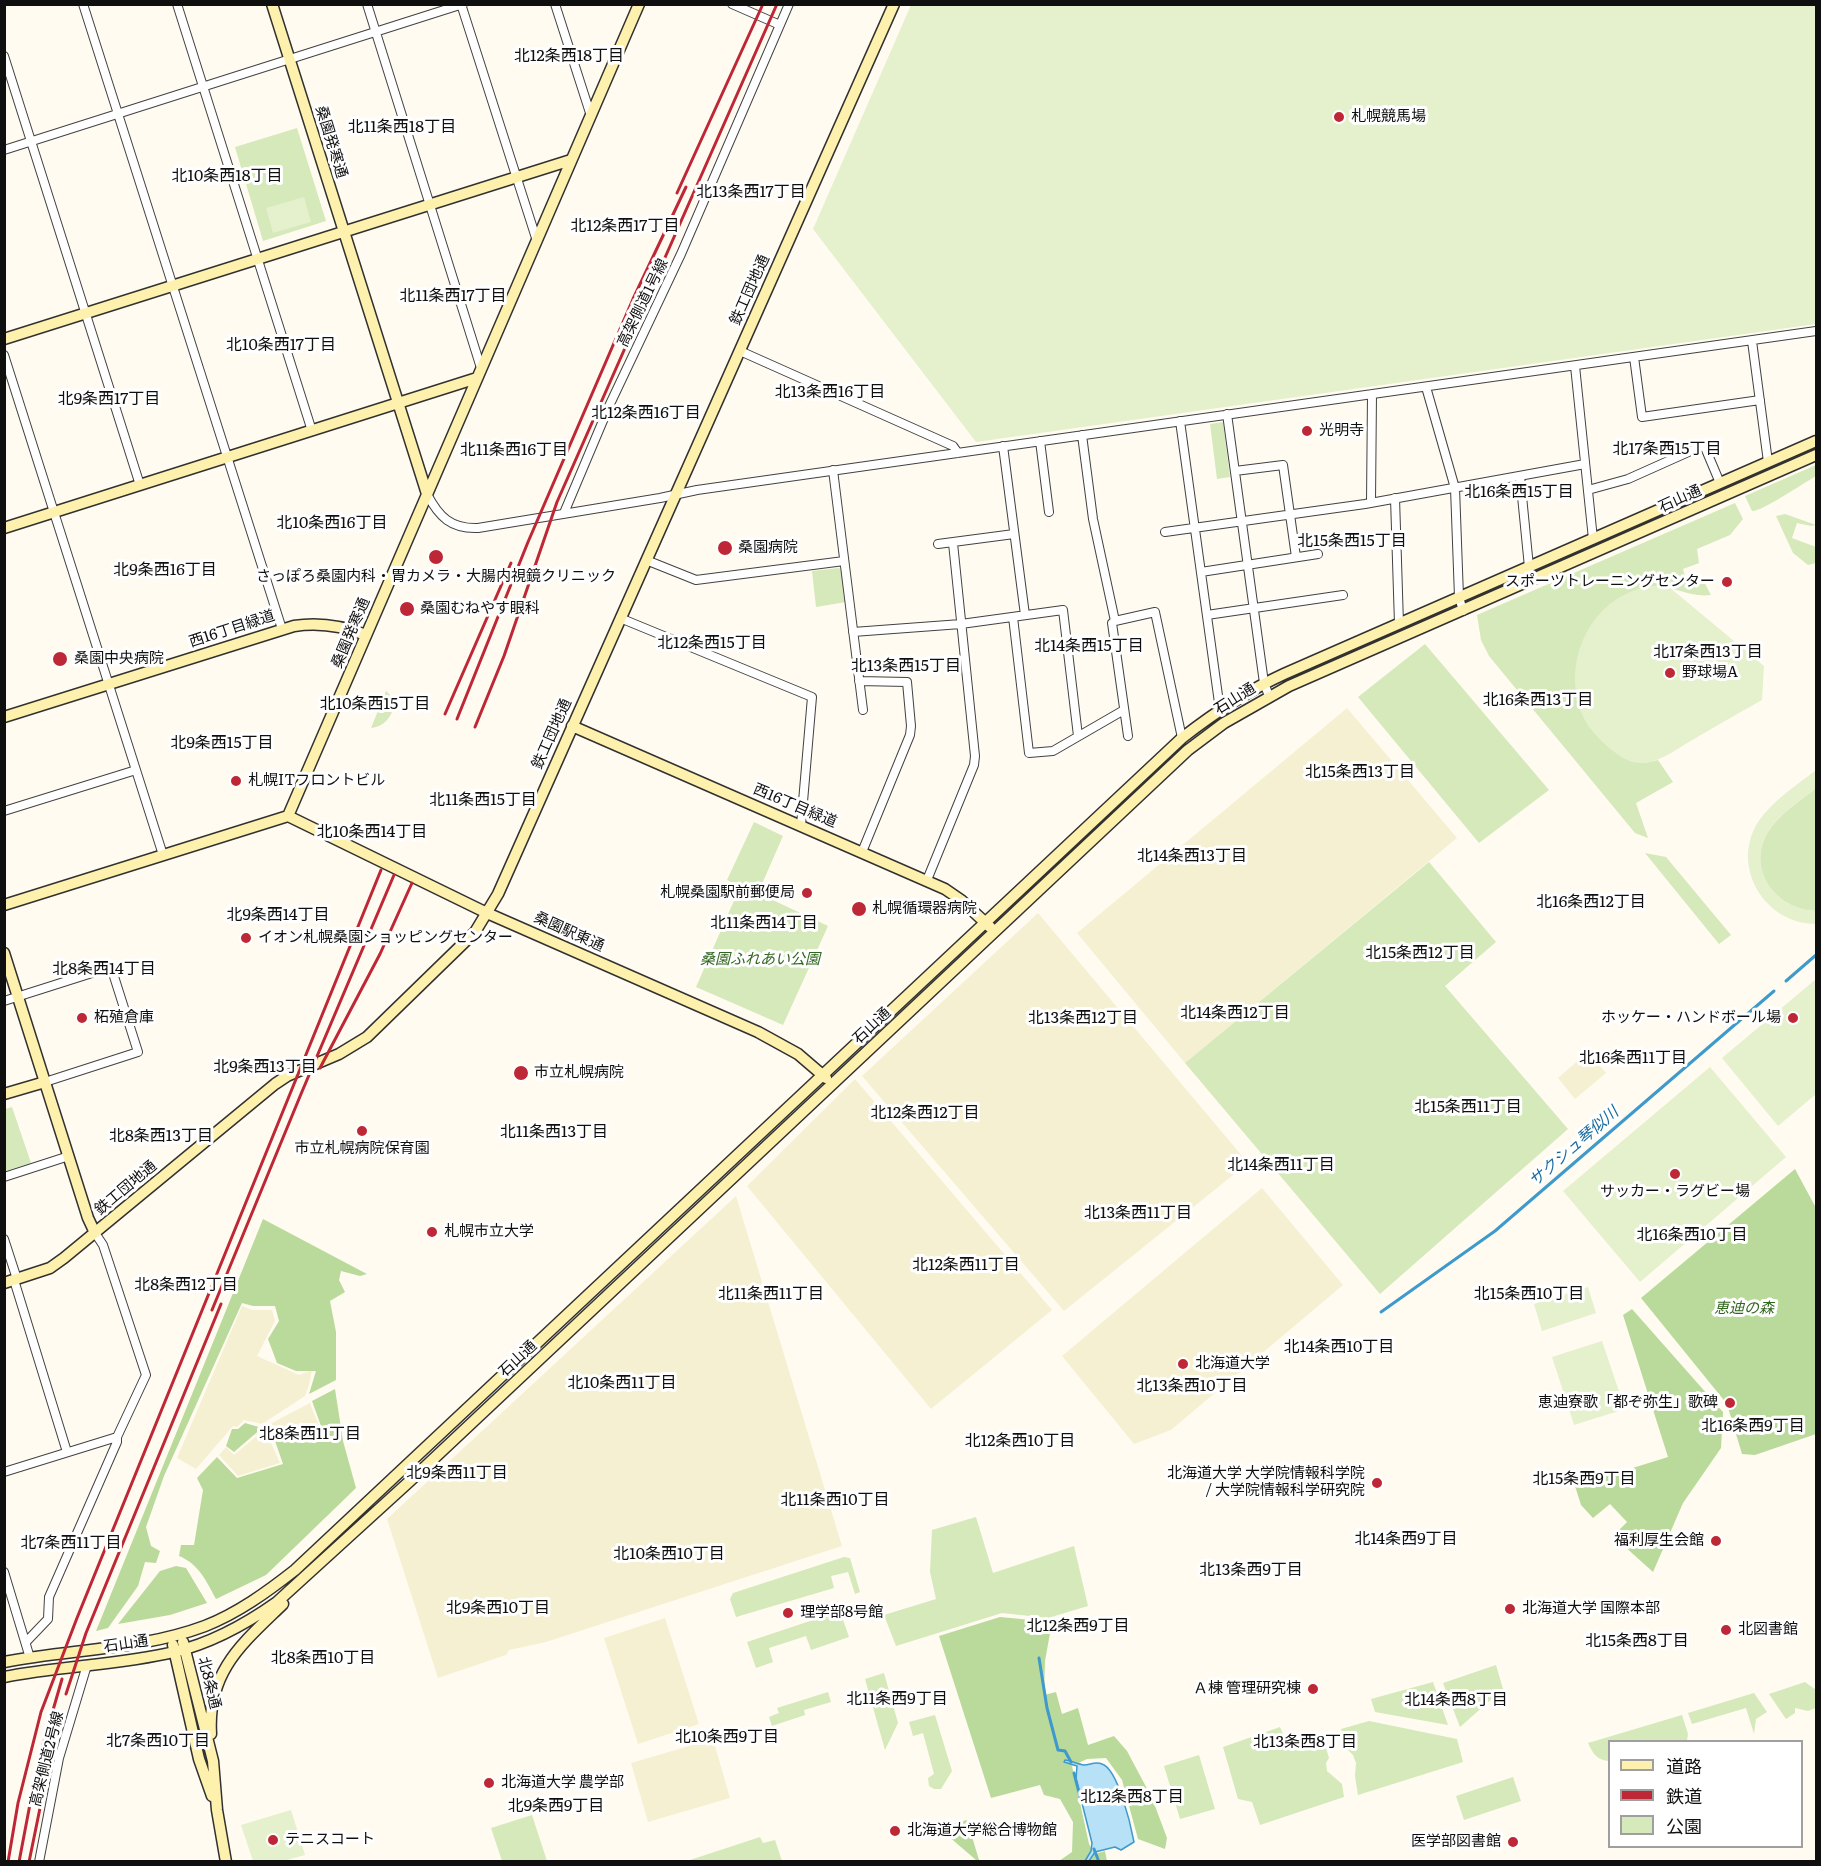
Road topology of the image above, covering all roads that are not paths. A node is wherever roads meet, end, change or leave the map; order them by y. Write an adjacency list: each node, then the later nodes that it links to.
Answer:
1 (83, 4): 16 (street)
2 (177, 4): 15 (street)
3 (272, 4): 14 (street, 桑園発寒通)
4 (367, 4): 12 (street)
5 (555, 4): 17 (street)
6 (639, 4): 17 (street)
7 (732, 4): 11 (street)
8 (789, 4): 11 (street, 高架側道1号線)
9 (894, 4): 31 (street, 鉄工団地通)
10 (462, 5): 12 (street); 21 (street)
11 (780, 25): 65 (street, 高架側道1号線)
12 (376, 33): 14 (street); 22 (street)
13 (4, 56): 18 (street)
14 (290, 60): 15 (street); 23 (street, 桑園発寒通)
15 (204, 87): 16 (street); 25 (street)
16 (118, 114): 18 (street); 26 (street)
17 (591, 116): 20 (street)
18 (32, 142): 19 (street); 27 (street)
19 (4, 150)
20 (571, 160): 21 (street); 24 (street)
21 (516, 178): 22 (street); 24 (street)
22 (429, 205): 23 (street); 35 (street)
23 (344, 232): 25 (street); 39 (street, 桑園発寒通)
24 (537, 241): 35 (street)
25 (258, 259): 26 (street); 42 (street)
26 (172, 286): 27 (street); 49 (street)
27 (86, 313): 29 (street); 56 (street)
28 (1816, 331): 30 (street)
29 (4, 339)
30 (1752, 340): 33 (street); 38 (street)
31 (740, 351): 47 (street); 60 (street, 鉄工団地通)
32 (4, 355): 63 (street)
33 (1634, 357): 34 (street); 38 (street)
34 (1575, 366): 36 (street); 51 (street)
35 (479, 373): 39 (street); 59 (street)
36 (1426, 387): 37 (street); 57 (street)
37 (1372, 394): 40 (street); 62 (street)
38 (1760, 400): 50 (street)
39 (398, 404): 42 (street); 59 (street, 桑園発寒通)
40 (1227, 414): 41 (street); 53 (street)
41 (1180, 421): 43 (street); 69 (street)
42 (312, 431): 49 (street)
43 (1082, 435): 44 (street); 90 (street)
44 (1040, 441): 46 (street); 64 (street)
45 (1816, 441): 50 (street, 石山通)
46 (1003, 446): 47 (street); 71 (street)
47 (958, 453): 52 (street)
48 (1816, 455): 85 (street, 石山通)
49 (226, 458): 56 (street); 93 (street)
50 (1768, 462): 55 (street, 石山通)
51 (1585, 464): 54 (street); 58 (street)
52 (833, 470): 60 (street); 78 (street)
53 (1235, 471): 66 (street); 67 (street)
54 (1520, 476): 57 (street); 80 (street)
55 (1720, 483): 58 (street); 72 (street, 石山通)
56 (140, 485): 63 (street)
57 (1455, 488): 61 (street); 83 (street)
58 (1588, 490): 72 (street)
59 (427, 495): 65 (street); 95 (street, 桑園発寒通)
60 (675, 495): 65 (street); 77 (street, 鉄工団地通)
61 (1395, 498): 62 (street); 92 (street)
62 (1371, 502): 66 (street)
63 (54, 512): 68 (street); 100 (street)
64 (1049, 512)
65 (564, 513)
66 (1291, 515): 67 (street); 76 (street)
67 (1242, 522): 69 (street); 79 (street)
68 (4, 528)
69 (1195, 528): 70 (street); 81 (street)
70 (1165, 532)
71 (1014, 534): 73 (street); 86 (street)
72 (1593, 539): 80 (street, 石山通)
73 (953, 543): 74 (street); 91 (street)
74 (938, 544)
75 (1318, 554): 76 (street)
76 (1296, 557): 79 (street)
77 (646, 560): 78 (street); 89 (street, 鉄工団地通)
78 (844, 561): 94 (street)
79 (1248, 566): 81 (street); 84 (street)
80 (1529, 567): 83 (street, 石山通)
81 (1201, 572): 87 (street)
82 (1343, 595): 84 (street)
83 (1459, 597): 85 (street); 92 (street, 石山通)
84 (1254, 608): 87 (street); 99 (street)
85 (1462, 611): 101 (street, 石山通)
86 (1024, 615): 88 (street); 97 (street)
87 (1207, 615): 104 (street)
88 (1013, 617): 91 (street); 107 (street)
89 (620, 618): 106 (street, 鉄工団地通); 113 (street)
90 (1115, 621): 96 (street); 109 (street)
91 (961, 624): 94 (street); 116 (street)
92 (1399, 624): 99 (street, 石山通)
93 (282, 629): 95 (street, 西16丁目緑道); 100 (street, 西16丁目緑道)
94 (853, 632): 98 (street)
95 (366, 635): 112 (street, 桑園発寒通)
96 (1114, 644): 97 (street); 103 (street)
97 (1069, 649): 107 (street)
98 (859, 681): 102 (street); 114 (street)
99 (1264, 683): 101 (street); 104 (street, 石山通)
100 (108, 684): 105 (street, 西16丁目緑道); 110 (street)
101 (1269, 696): 120 (street, 石山通)
102 (863, 710)
103 (1124, 710): 107 (street); 108 (street)
104 (1220, 710): 109 (street, 石山通)
105 (4, 717)
106 (572, 726): 113 (street, 西16丁目緑道); 118 (street, 鉄工団地通)
107 (1078, 736)
108 (1128, 736)
109 (1182, 738): 119 (street, 石山通)
110 (136, 770): 111 (street); 115 (street)
111 (4, 811)
112 (288, 816): 115 (street); 118 (street, 桑園駅東通)
113 (801, 825): 114 (street, 西16丁目緑道)
114 (862, 852): 116 (street, 西16丁目緑道)
115 (162, 855): 117 (street)
116 (927, 880): 119 (street, 西16丁目緑道)
117 (4, 905)
118 (487, 913): 124 (street, 桑園駅東通); 130 (street, 鉄工団地通)
119 (986, 923): 120 (street, 西16丁目緑道); 124 (street, 石山通)
120 (994, 932): 126 (street, 石山通)
121 (4, 953): 122 (street)
122 (18, 996): 123 (street); 125 (street); 125 (street)
123 (4, 1001)
124 (822, 1075): 126 (street, 桑園駅東通); 138 (street, 石山通)
125 (45, 1082): 127 (street); 128 (street)
126 (832, 1084): 137 (street, 石山通)
127 (4, 1094)
128 (69, 1156): 129 (street); 130 (street)
129 (4, 1177)
130 (95, 1233): 132 (street, 鉄工団地通); 133 (street)
131 (4, 1239): 132 (street)
132 (12, 1281): 134 (street)
133 (117, 1437): 134 (street); 139 (street)
134 (67, 1452): 135 (street)
135 (4, 1472)
136 (4, 1572): 139 (street)
137 (303, 1579): 140 (street, 石山通); 145 (street)
138 (176, 1635): 140 (street, 北8条通); 141 (street, 石山通)
139 (26, 1642): 141 (street)
140 (180, 1650): 143 (street, 石山通); 145 (street, 北8条通); 146 (street, 北8条通)
141 (30, 1658): 142 (street, 石山通)
142 (4, 1662)
143 (87, 1665): 144 (street, 石山通); 147 (street, 高架側道2号線)
144 (4, 1677)
145 (213, 1761): 146 (street, 北8条通)
146 (217, 1810): 148 (street, 北8条通)
147 (39, 1862)
148 (226, 1862)

